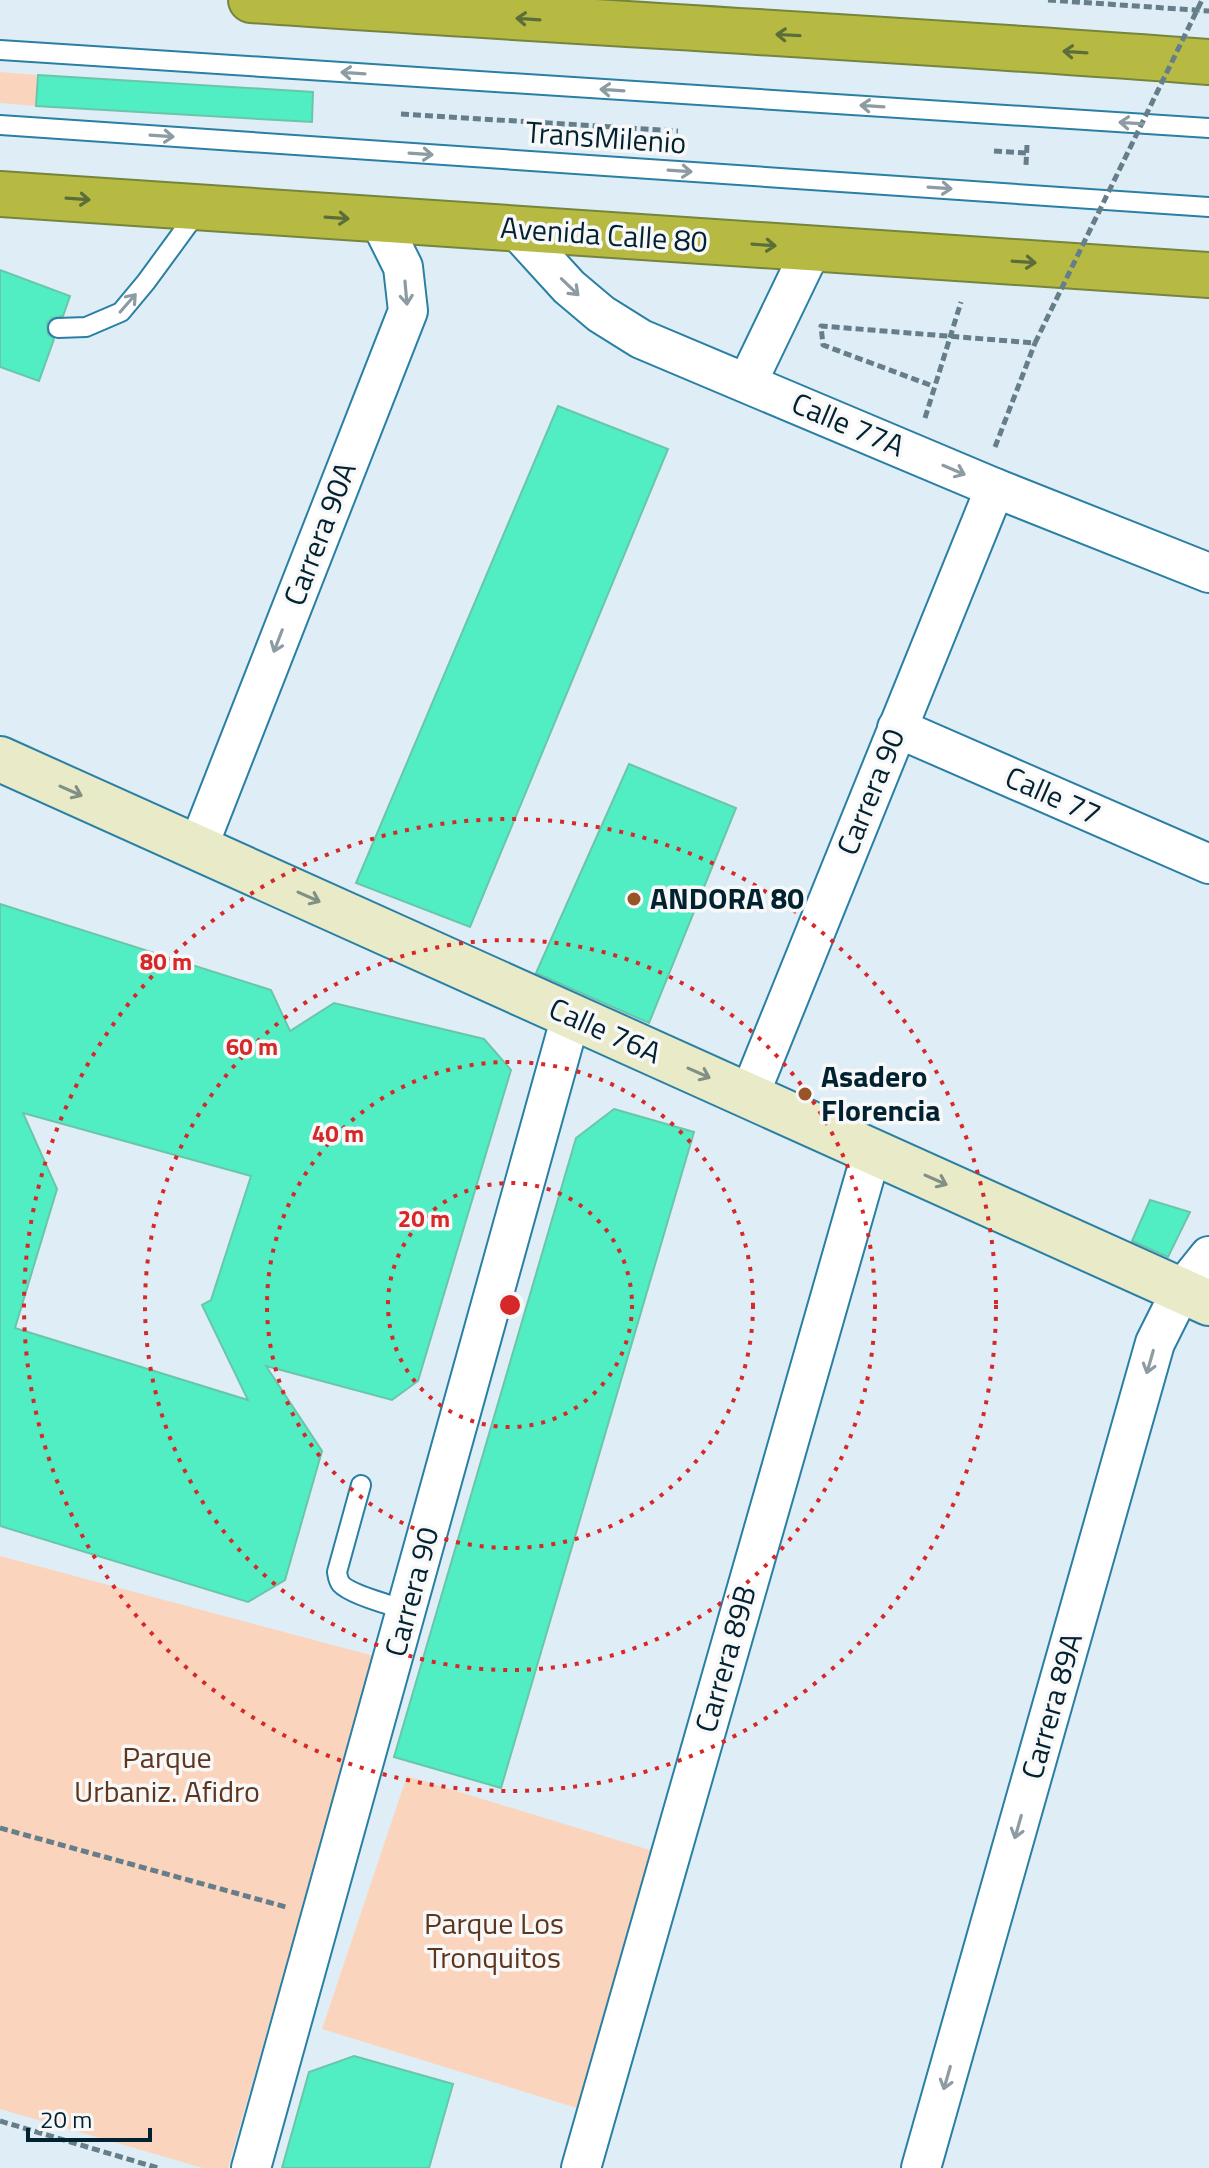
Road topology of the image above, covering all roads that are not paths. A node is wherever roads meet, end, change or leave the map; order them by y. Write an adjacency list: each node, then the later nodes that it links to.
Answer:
1 (251, 0): 2 (highway, one-way to 1)
2 (576, 11): 4 (highway, one-way to 2)
3 (0, 50): 6 (lane, TransMilenio, one-way to 3)
4 (1209, 62)
5 (0, 125): 8 (lane, TransMilenio, one-way to 8)
6 (1209, 128)
7 (0, 194): 9 (highway, Avenida Calle 80, one-way to 9)
8 (1209, 207)
9 (200, 208): 10 (highway, Avenida Calle 80, one-way to 10); 14 (lane, one-way to 9)
10 (380, 221): 11 (highway, Avenida Calle 80); 20 (street, Carrera 90A, one-way to 20)
11 (517, 230): 12 (highway, Avenida Calle 80, one-way to 12); 15 (street, Calle 77A, one-way to 15)
12 (812, 248): 13 (highway, Avenida Calle 80, one-way to 13); 15 (street)
13 (1209, 275)
14 (58, 328)
15 (747, 383): 16 (street, Calle 77A, one-way to 16)
16 (995, 488): 17 (street, Calle 77A); 18 (street, Carrera 90)
17 (1209, 573)
18 (897, 728): 21 (street, Calle 77); 23 (street, Carrera 90)
19 (0, 759): 20 (street, Calle 76A, one-way to 20)
20 (198, 847): 22 (street, Calle 76A, one-way to 22)
21 (1209, 864)
22 (571, 1016): 23 (street, Calle 76A, one-way to 23); 28 (street, Carrera 90)
23 (749, 1096): 24 (street, Calle 76A)
24 (872, 1151): 26 (street, Calle 76A, one-way to 26); 30 (street, Carrera 89B)
25 (1209, 1256): 26 (street, Carrera 89A)
26 (1195, 1297): 31 (street, Carrera 89A, one-way to 31)
27 (361, 1485): 28 (lane)
28 (407, 1610): 29 (street, Carrera 90)
29 (251, 2168)
30 (581, 2168)
31 (921, 2168)

